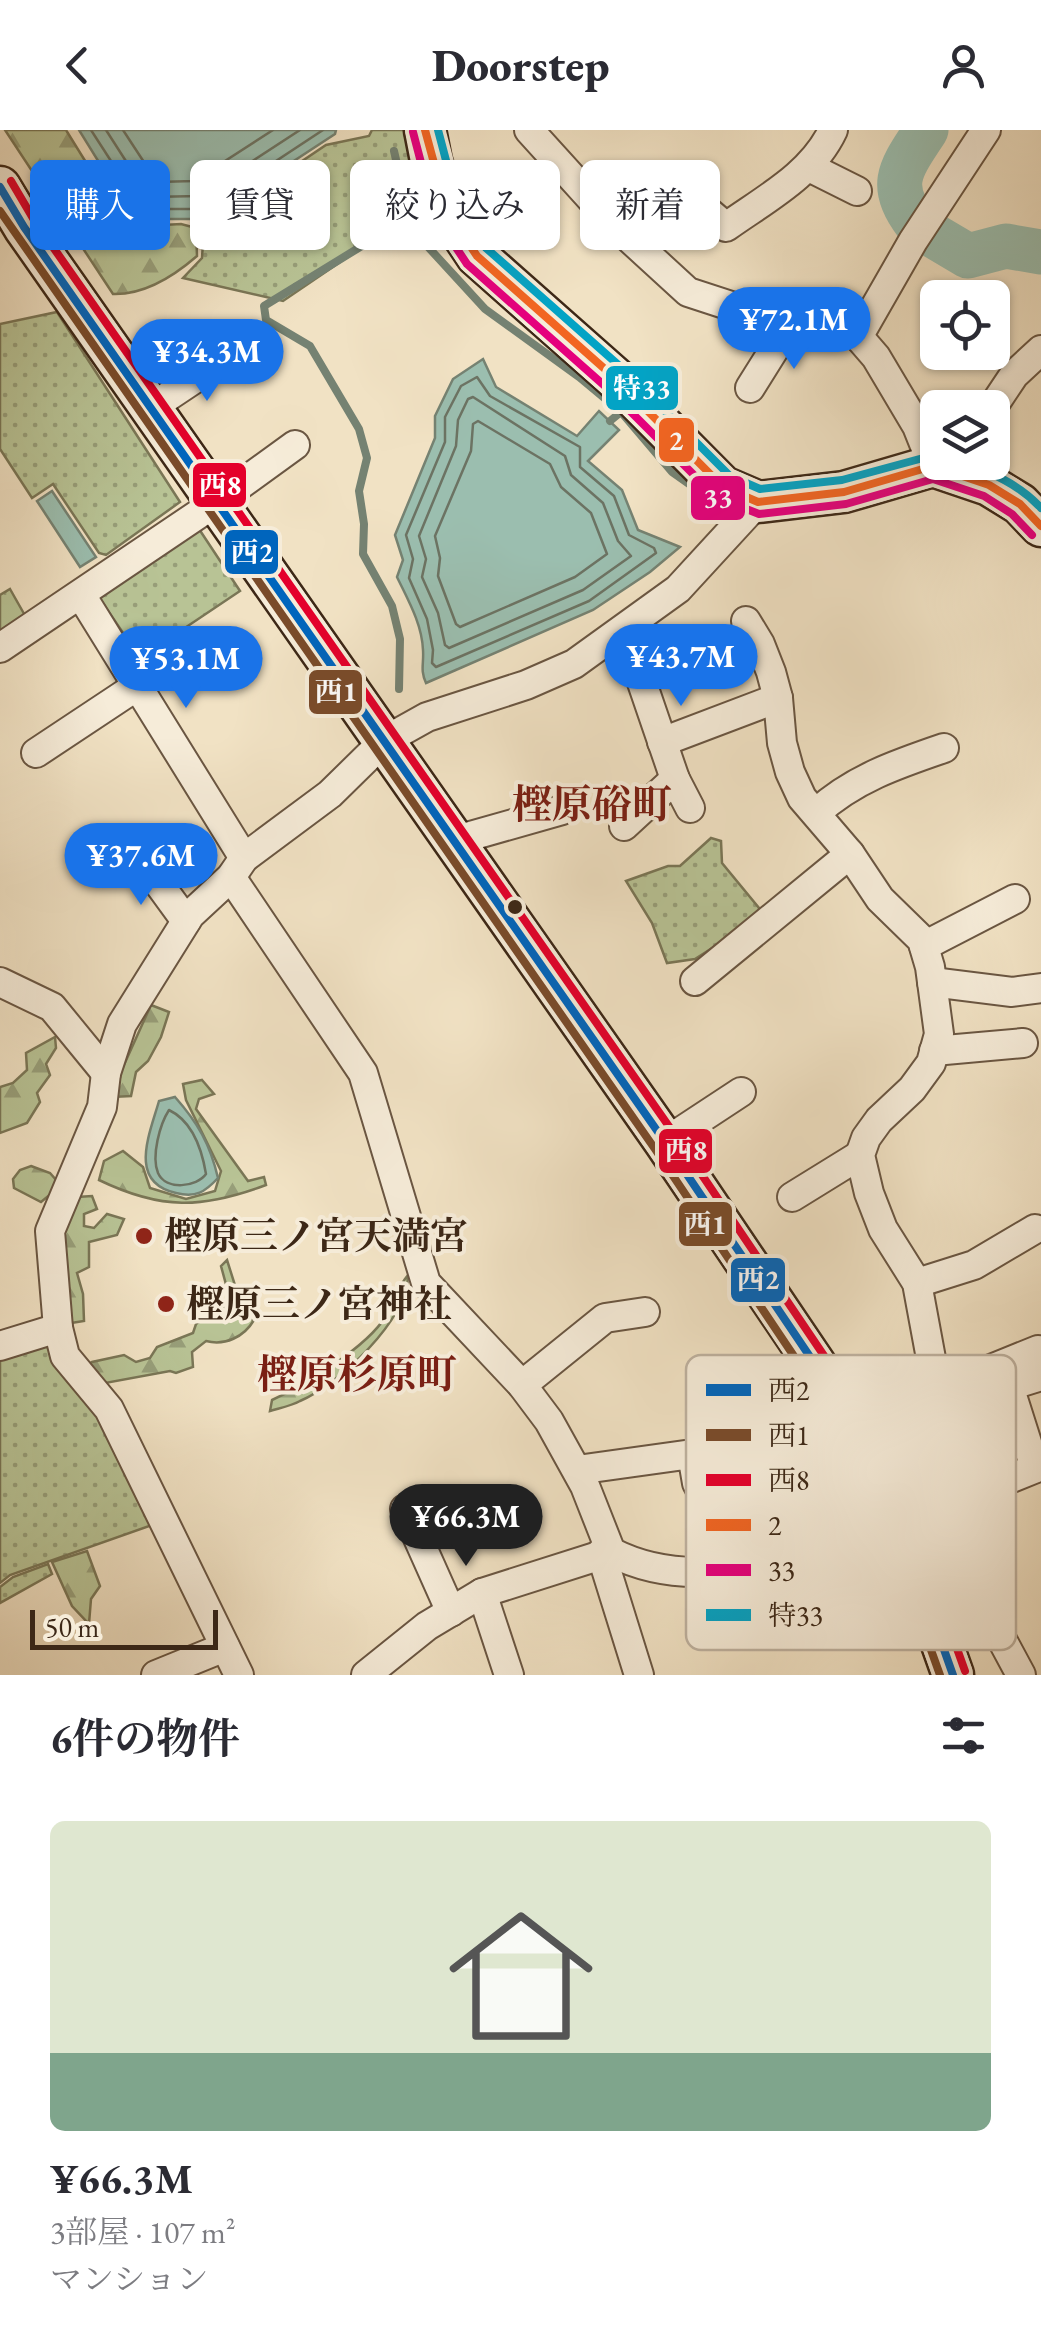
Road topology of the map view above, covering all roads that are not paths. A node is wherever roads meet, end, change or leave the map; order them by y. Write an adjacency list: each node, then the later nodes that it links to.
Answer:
1 (425, 130): 22 (street)
2 (529, 130): 6 (street)
3 (833, 130): 5 (street)
4 (986, 130): 12 (street)
5 (809, 167): 8 (street); 9 (street)
6 (580, 186)
7 (0, 187): 17 (street)
8 (857, 191)
9 (720, 223)
10 (642, 250): 11 (street)
11 (790, 324): 12 (street); 15 (street)
12 (858, 336): 18 (street)
13 (1041, 350): 16 (street)
14 (233, 352): 17 (street)
15 (750, 388)
16 (1004, 390)
17 (150, 408): 23 (street)
18 (920, 429)
19 (295, 445): 23 (street)
20 (920, 476): 22 (street)
21 (979, 480): 24 (street)
22 (758, 502): 27 (street)
23 (216, 503): 25 (street); 31 (street)
24 (1041, 526)
25 (81, 594): 28 (street); 29 (street)
26 (746, 622): 30 (street)
27 (624, 630): 31 (street); 32 (street)
28 (0, 648)
29 (136, 686): 34 (street); 43 (street)
30 (778, 698): 32 (street); 38 (street)
31 (384, 742): 40 (street); 43 (street)
32 (662, 742): 35 (street)
33 (944, 748): 38 (street)
34 (36, 753)
35 (675, 778): 36 (street); 39 (street)
36 (690, 808)
37 (562, 810): 40 (street)
38 (816, 813): 41 (street)
39 (624, 826)
40 (453, 841): 55 (street)
41 (850, 854): 46 (street); 47 (street)
42 (143, 862): 45 (street)
43 (237, 867): 45 (street); 67 (street)
44 (1015, 899): 46 (street)
45 (186, 921): 53 (street)
46 (924, 946): 49 (street)
47 (695, 981)
48 (0, 982): 53 (street)
49 (932, 982): 50 (street); 52 (street)
50 (1041, 988)
51 (1023, 1042): 52 (street)
52 (934, 1051): 56 (street)
53 (106, 1073): 61 (street)
54 (741, 1092): 55 (street)
55 (665, 1142): 63 (street)
56 (860, 1156): 57 (street); 59 (street)
57 (792, 1197)
58 (1035, 1229): 59 (street)
59 (917, 1283): 64 (street)
60 (636, 1320): 67 (street)
61 (58, 1328): 62 (street); 77 (street)
62 (0, 1346)
63 (809, 1355)
64 (930, 1355)
65 (1040, 1363): 66 (street)
66 (1016, 1381)
67 (522, 1385): 71 (street)
68 (1016, 1406): 70 (street)
69 (686, 1455): 71 (street)
70 (1038, 1467)
71 (576, 1470): 73 (street)
72 (405, 1509): 76 (street)
73 (606, 1553): 74 (street); 75 (street); 84 (street)
74 (686, 1570)
75 (482, 1594): 76 (street); 83 (street)
76 (451, 1612): 80 (street)
77 (225, 1646): 81 (street); 82 (street)
78 (943, 1650): 85 (street)
79 (1008, 1650): 86 (street)
80 (374, 1673)
81 (156, 1675)
82 (238, 1675)
83 (509, 1675)
84 (639, 1675)
85 (952, 1675)
86 (1021, 1675)

